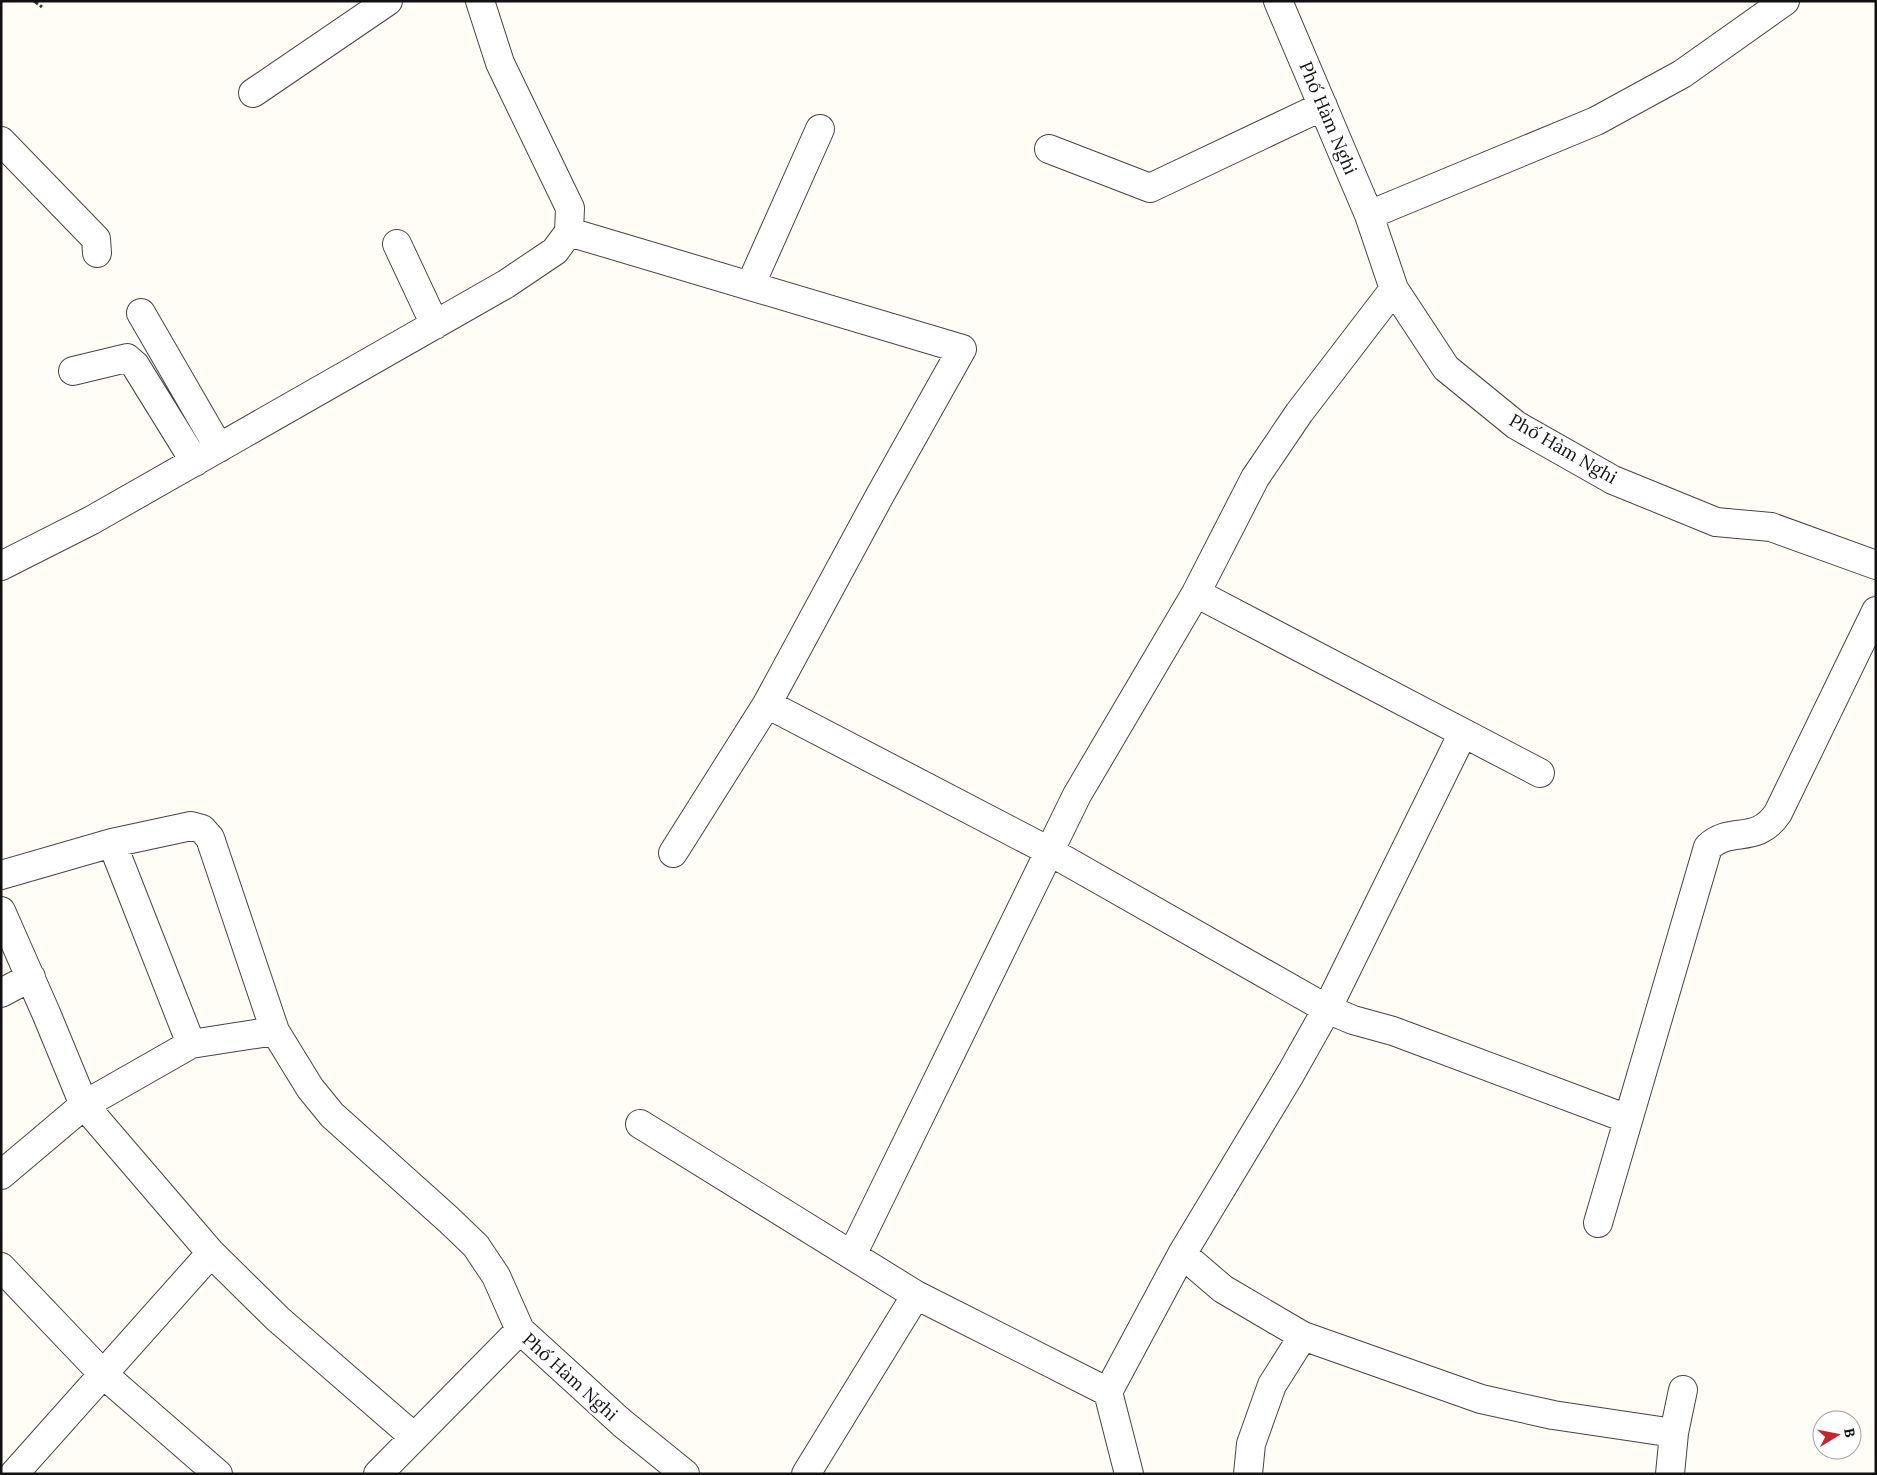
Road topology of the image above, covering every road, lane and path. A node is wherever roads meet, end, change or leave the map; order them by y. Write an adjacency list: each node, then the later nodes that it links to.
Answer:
1 (34, 1): 6 (path)
2 (388, 1): 7 (street)
3 (480, 1): 13 (street)
4 (1278, 1): 8 (street, Phố Hàm Nghi)
5 (1785, 1): 12 (street)
6 (42, 7)
7 (253, 94)
8 (1323, 106): 11 (street); 12 (street, Phố Hàm Nghi)
9 (820, 130): 16 (street)
10 (1, 141): 15 (street)
11 (1049, 148)
12 (1369, 215): 17 (street, Phố Hàm Nghi)
13 (568, 232): 16 (street); 19 (street)
14 (397, 244): 19 (street)
15 (98, 253)
16 (750, 286): 27 (street)
17 (1394, 289): 23 (street, Phố Hàm Nghi); 25 (street)
18 (141, 313): 21 (street)
19 (435, 325): 21 (street)
20 (73, 371): 22 (street)
21 (219, 448): 22 (street)
22 (194, 462): 24 (street)
23 (1876, 565)
24 (1, 566)
25 (1196, 593): 28 (street); 31 (street)
26 (1876, 611): 41 (street)
27 (767, 704): 31 (street); 32 (street)
28 (1463, 733): 29 (street); 37 (street)
29 (1540, 773)
30 (112, 843): 33 (street); 38 (street); 39 (street)
31 (1048, 851): 37 (street); 47 (street)
32 (673, 853)
33 (1, 875)
34 (1, 911): 35 (street)
35 (31, 977): 36 (street); 40 (street)
36 (1, 993)
37 (1327, 1009): 41 (street); 46 (street)
38 (275, 1031): 39 (street); 50 (street)
39 (191, 1044): 40 (street)
40 (84, 1105): 43 (street); 45 (street)
41 (1628, 1119): 44 (street)
42 (640, 1124): 47 (street)
43 (1, 1175)
44 (1598, 1223)
45 (211, 1253): 52 (street); 56 (street)
46 (1182, 1254): 51 (street); 54 (street)
47 (852, 1255): 49 (street)
48 (1, 1267): 52 (street)
49 (916, 1295): 54 (street); 61 (street)
50 (520, 1330): 56 (street, Phố Hàm Nghi); 60 (street, Phố Hàm Nghi)
51 (1303, 1336): 55 (street); 63 (street)
52 (103, 1374): 57 (street); 58 (street)
53 (1683, 1390): 55 (street)
54 (1108, 1392): 62 (street)
55 (1674, 1433): 64 (street)
56 (414, 1436): 59 (street, Phố Hàm Nghi)
57 (14, 1474)
58 (218, 1474)
59 (378, 1474)
60 (685, 1474)
61 (806, 1474)
62 (1129, 1474)
63 (1248, 1474)
64 (1670, 1474)

